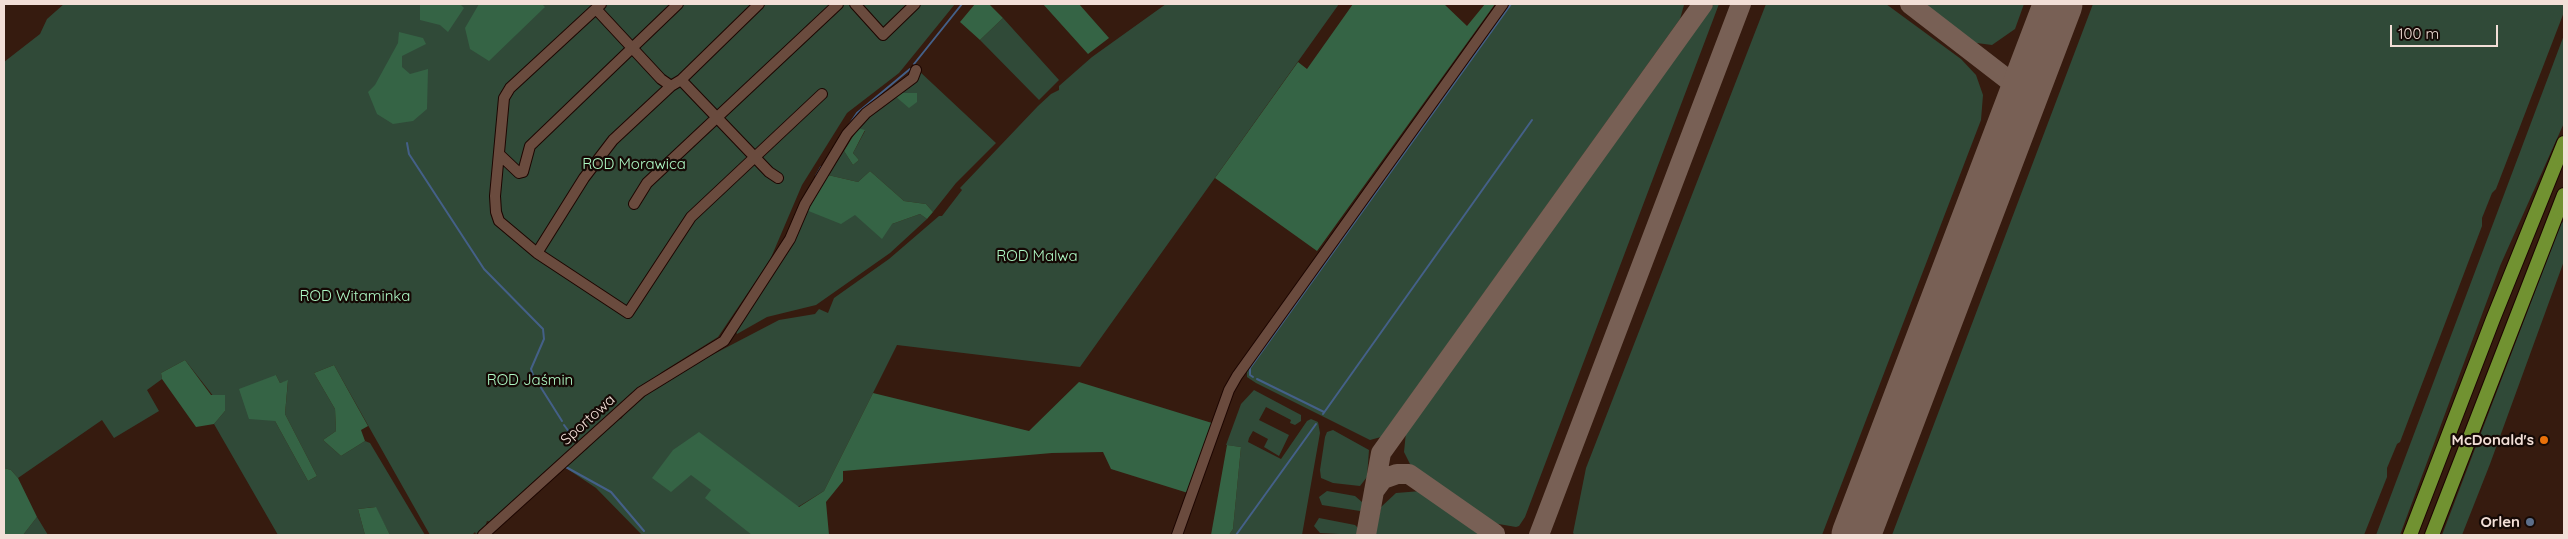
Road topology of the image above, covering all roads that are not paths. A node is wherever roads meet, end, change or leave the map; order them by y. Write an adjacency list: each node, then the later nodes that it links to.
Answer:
1 (678, 4): 8 (street)
2 (759, 4): 10 (street)
3 (838, 4): 13 (street)
4 (855, 4): 5 (street)
5 (915, 4)
6 (1503, 4): 22 (street)
7 (598, 6): 8 (street); 15 (street)
8 (632, 48): 11 (street); 15 (street)
9 (916, 70): 21 (street, Sportowa)
10 (680, 80): 11 (street); 13 (street)
11 (671, 86): 20 (street)
12 (822, 94): 16 (street)
13 (717, 118): 16 (street); 19 (street)
14 (2564, 143): 23 (highway)
15 (500, 155): 20 (street)
16 (755, 158): 17 (street); 20 (street)
17 (778, 178)
18 (2564, 195): 24 (highway)
19 (634, 204)
20 (537, 253)
21 (482, 535)
22 (1177, 535)
23 (2410, 535)
24 (2432, 535)

